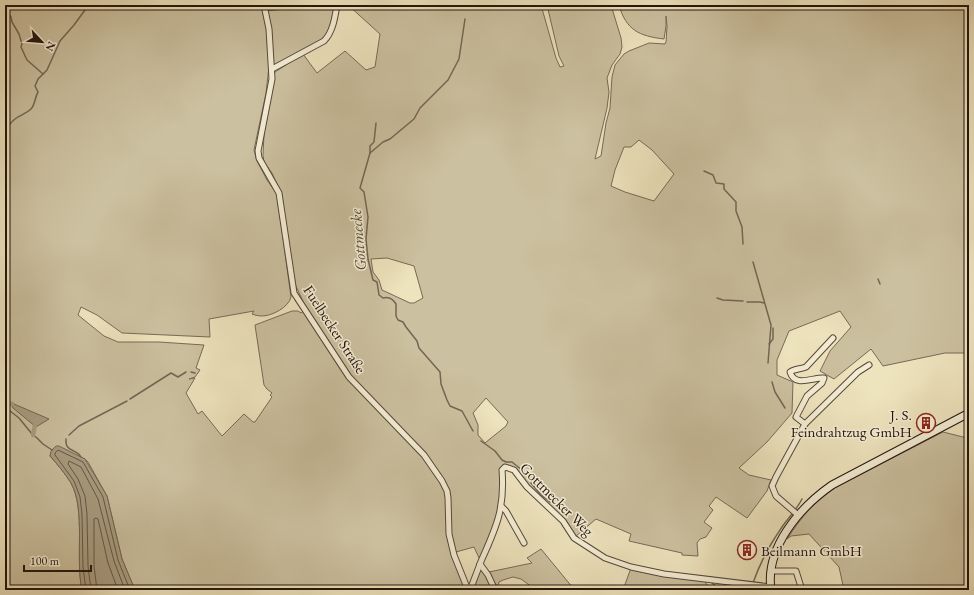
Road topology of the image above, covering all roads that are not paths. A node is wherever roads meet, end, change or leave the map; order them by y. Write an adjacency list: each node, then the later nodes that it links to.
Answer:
1 (264, 5): 3 (street, Fuelbecker Straße)
2 (337, 5): 3 (street)
3 (272, 70): 14 (street, Fuelbecker Straße)
4 (834, 338): 7 (street)
5 (869, 366): 7 (street)
6 (969, 413): 9 (main road)
7 (805, 424): 9 (street)
8 (502, 507): 10 (street); 11 (street, Gottmecker Weg); 13 (street, Gottmecker Weg)
9 (795, 512): 12 (main road)
10 (524, 543)
11 (480, 564): 14 (street, Gottmecker Weg); 15 (street)
12 (771, 571): 13 (main road); 16 (street)
13 (771, 589)
14 (469, 590)
15 (495, 590)
16 (802, 590)

